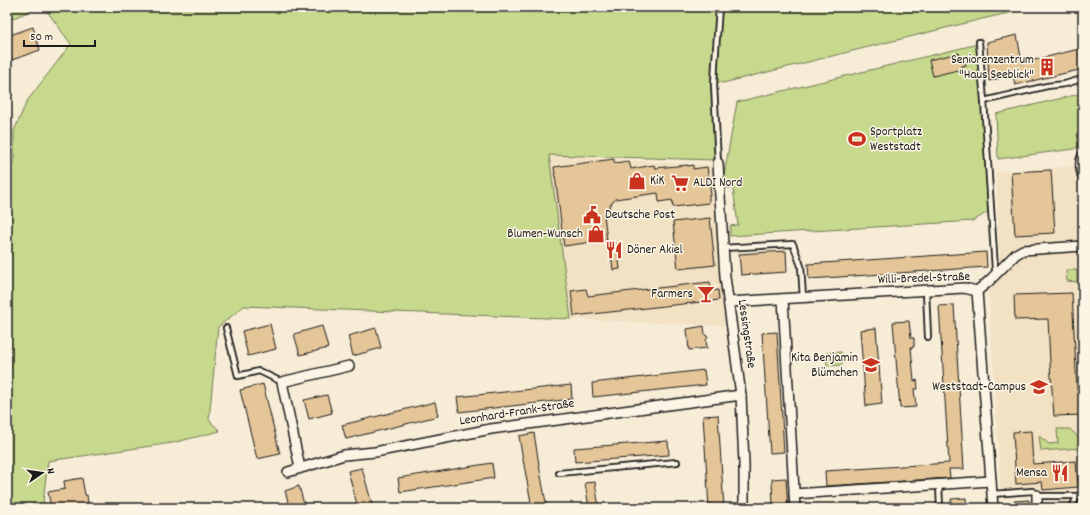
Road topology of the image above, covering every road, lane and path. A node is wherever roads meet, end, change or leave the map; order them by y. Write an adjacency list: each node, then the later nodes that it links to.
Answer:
1 (719, 7): 6 (lane)
2 (979, 42): 4 (lane)
3 (1083, 82): 4 (lane)
4 (984, 101): 10 (lane)
5 (1083, 156): 7 (street)
6 (718, 163): 9 (street, Lessingstraße)
7 (1083, 177)
8 (1083, 246): 10 (street)
9 (723, 248): 13 (lane); 15 (street, Lessingstraße)
10 (998, 272): 12 (street)
11 (926, 291): 12 (street, Willi-Bredel-Straße); 13 (street, Willi-Bredel-Straße); 17 (lane)
12 (977, 291): 25 (street, Willi-Bredel-Straße)
13 (803, 298): 14 (street, Willi-Bredel-Straße)
14 (783, 299): 15 (street, Willi-Bredel-Straße); 27 (street)
15 (729, 302): 20 (street, Lessingstraße)
16 (226, 328): 19 (lane)
17 (928, 337)
18 (349, 366): 19 (street)
19 (282, 382): 22 (street)
20 (741, 395): 22 (street, Leonhard-Frank-Straße); 32 (street, Lessingstraße)
21 (677, 462): 24 (lane)
22 (300, 468): 23 (street, Leonhard-Frank-Straße)
23 (288, 472)
24 (559, 473)
25 (991, 481): 26 (street); 28 (street, Willi-Bredel-Straße)
26 (939, 484): 27 (street); 34 (lane)
27 (794, 494): 33 (street)
28 (992, 494): 29 (lane); 35 (street, Willi-Bredel-Straße)
29 (1036, 495): 31 (lane); 36 (street)
30 (1083, 495): 31 (lane)
31 (1077, 496): 37 (lane)
32 (744, 508)
33 (795, 508)
34 (940, 508)
35 (993, 508)
36 (1037, 508)
37 (1072, 508)

